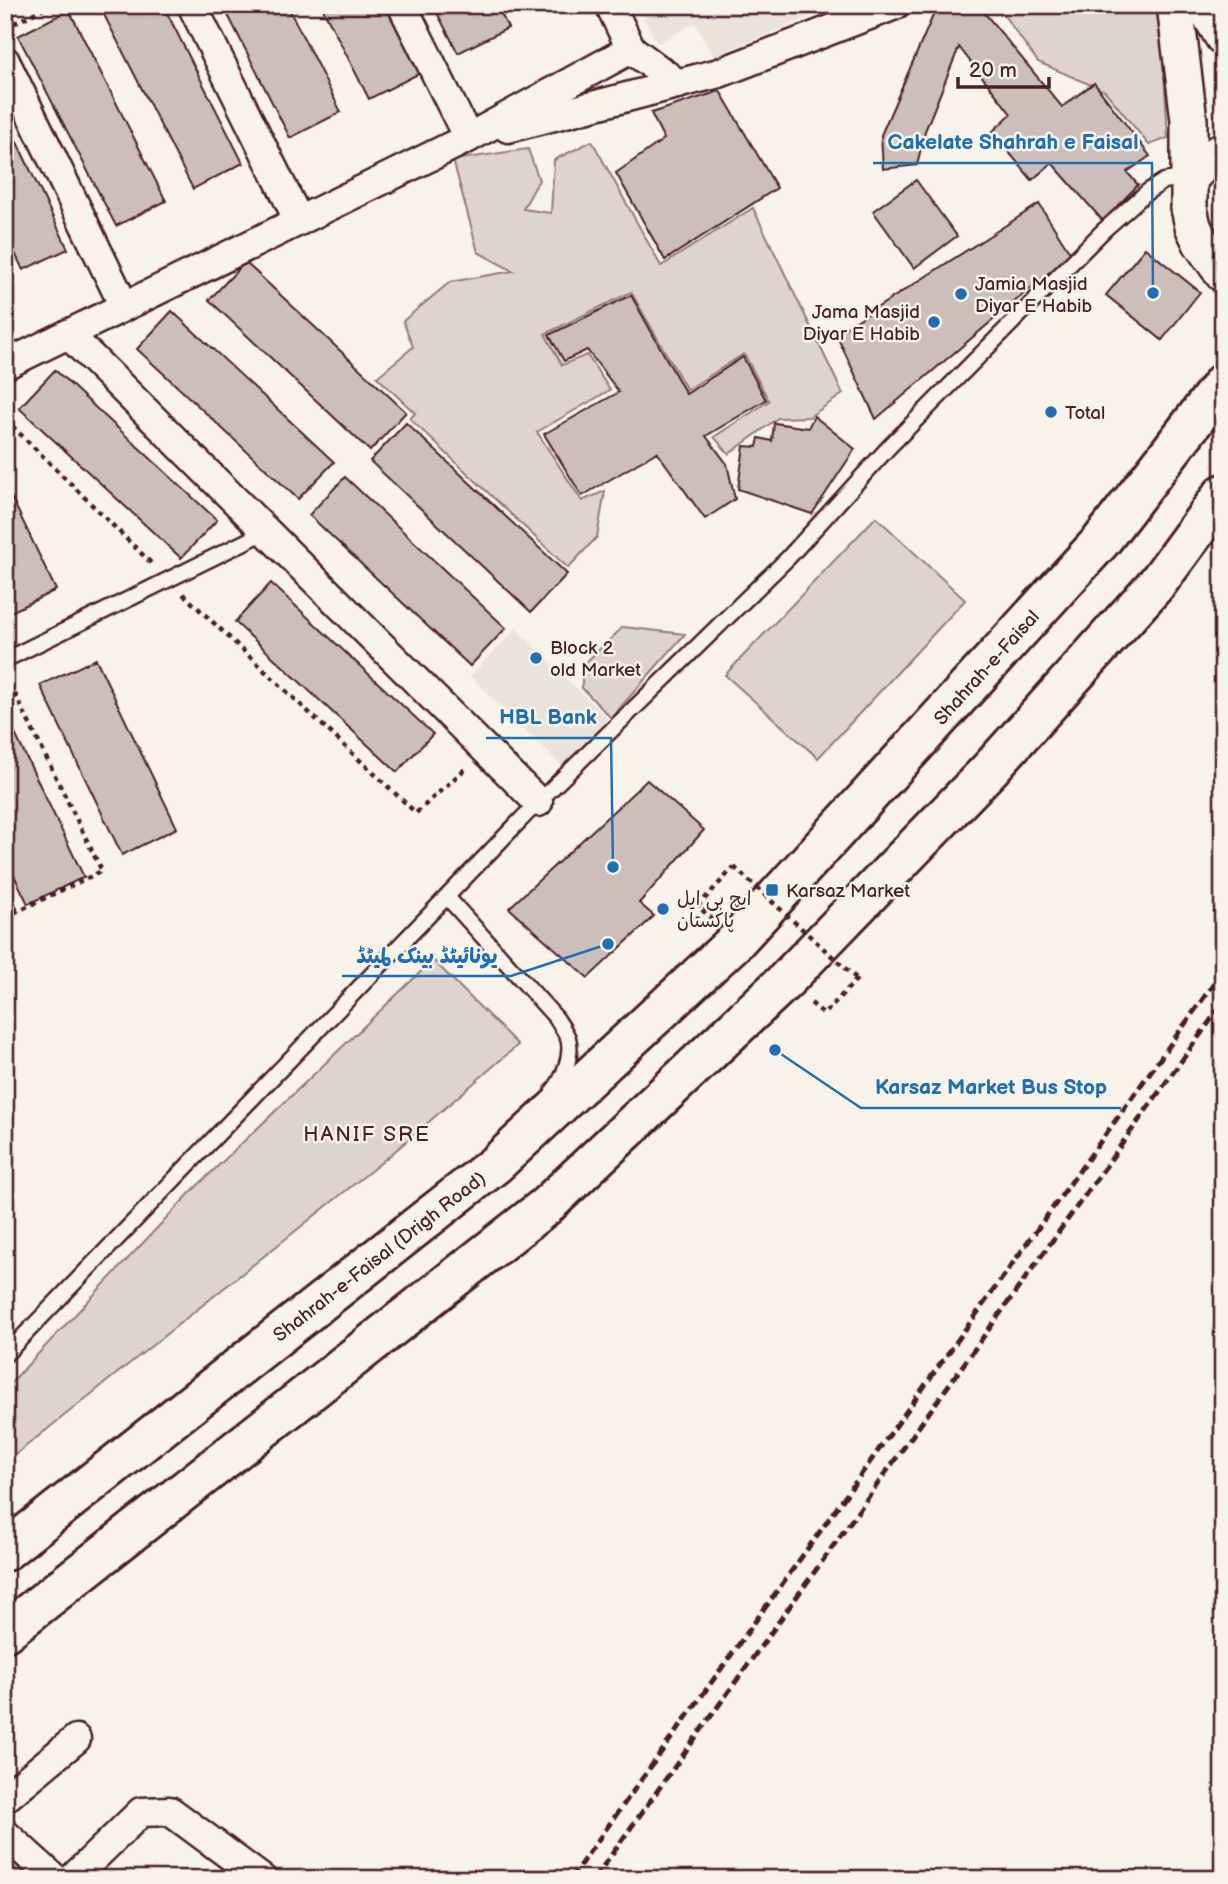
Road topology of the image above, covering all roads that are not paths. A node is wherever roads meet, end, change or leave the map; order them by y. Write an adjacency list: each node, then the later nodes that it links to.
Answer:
1 (192, 5): 14 (street)
2 (402, 5): 11 (street)
3 (610, 5): 8 (street)
4 (895, 5): 10 (street)
5 (1175, 5): 13 (street)
6 (1204, 5): 7 (street)
7 (1223, 37)
8 (631, 49): 10 (street); 11 (street)
9 (5, 61): 16 (street)
10 (677, 83): 11 (street)
11 (468, 138): 14 (street)
12 (1223, 150): 13 (street)
13 (1191, 177): 15 (street); 23 (lane)
14 (299, 221): 16 (street)
15 (1223, 274)
16 (124, 306): 17 (street)
17 (68, 334): 18 (street); 21 (street)
18 (5, 365)
19 (1223, 383): 25 (highway, Shahrah-e-Faisal)
20 (1223, 494): 29 (highway)
21 (267, 531): 22 (lane); 23 (street)
22 (5, 660)
23 (538, 802): 24 (lane)
24 (448, 898): 26 (lane); 27 (lane)
25 (736, 941): 26 (highway, Shahrah-e-Faisal (Drigh Road))
26 (496, 1164): 28 (highway, Shahrah-e-Faisal (Drigh Road))
27 (5, 1355)
28 (5, 1551)
29 (5, 1632)
30 (76, 1739): 31 (street)
31 (5, 1798)
32 (5, 1834): 33 (street)
33 (55, 1879)
34 (72, 1879): 35 (street)
35 (262, 1879)

